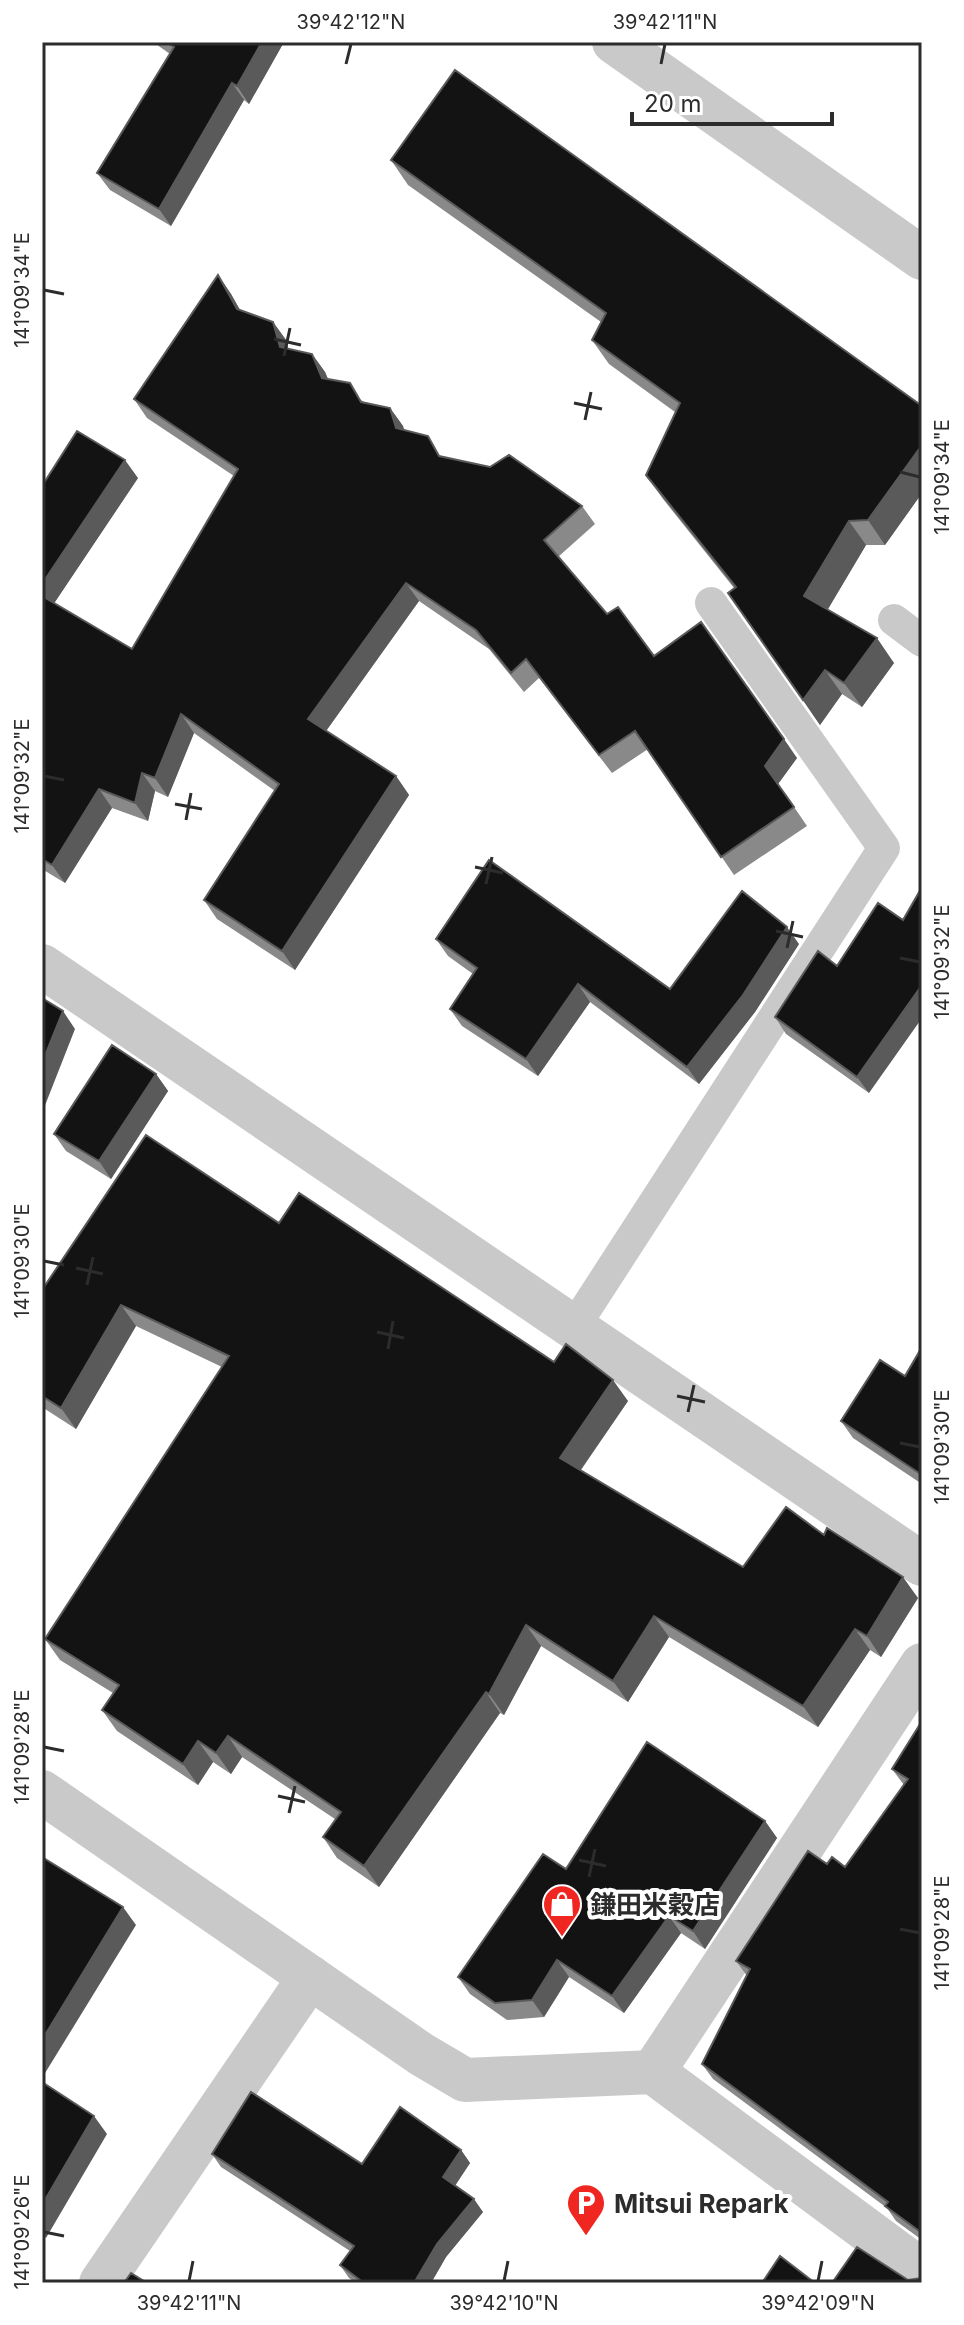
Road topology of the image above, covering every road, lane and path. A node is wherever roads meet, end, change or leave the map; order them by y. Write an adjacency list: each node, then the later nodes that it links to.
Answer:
1 (614, 42): 2 (street)
2 (922, 258)
3 (711, 603): 7 (lane)
4 (894, 620): 5 (lane)
5 (922, 641)
6 (42, 966): 7 (street)
7 (574, 1327): 8 (street)
8 (922, 1564)
9 (922, 1665): 12 (street)
10 (42, 1792): 11 (street)
11 (310, 1977): 12 (street); 14 (street)
12 (653, 2072): 13 (street)
13 (922, 2271)
14 (101, 2283)

